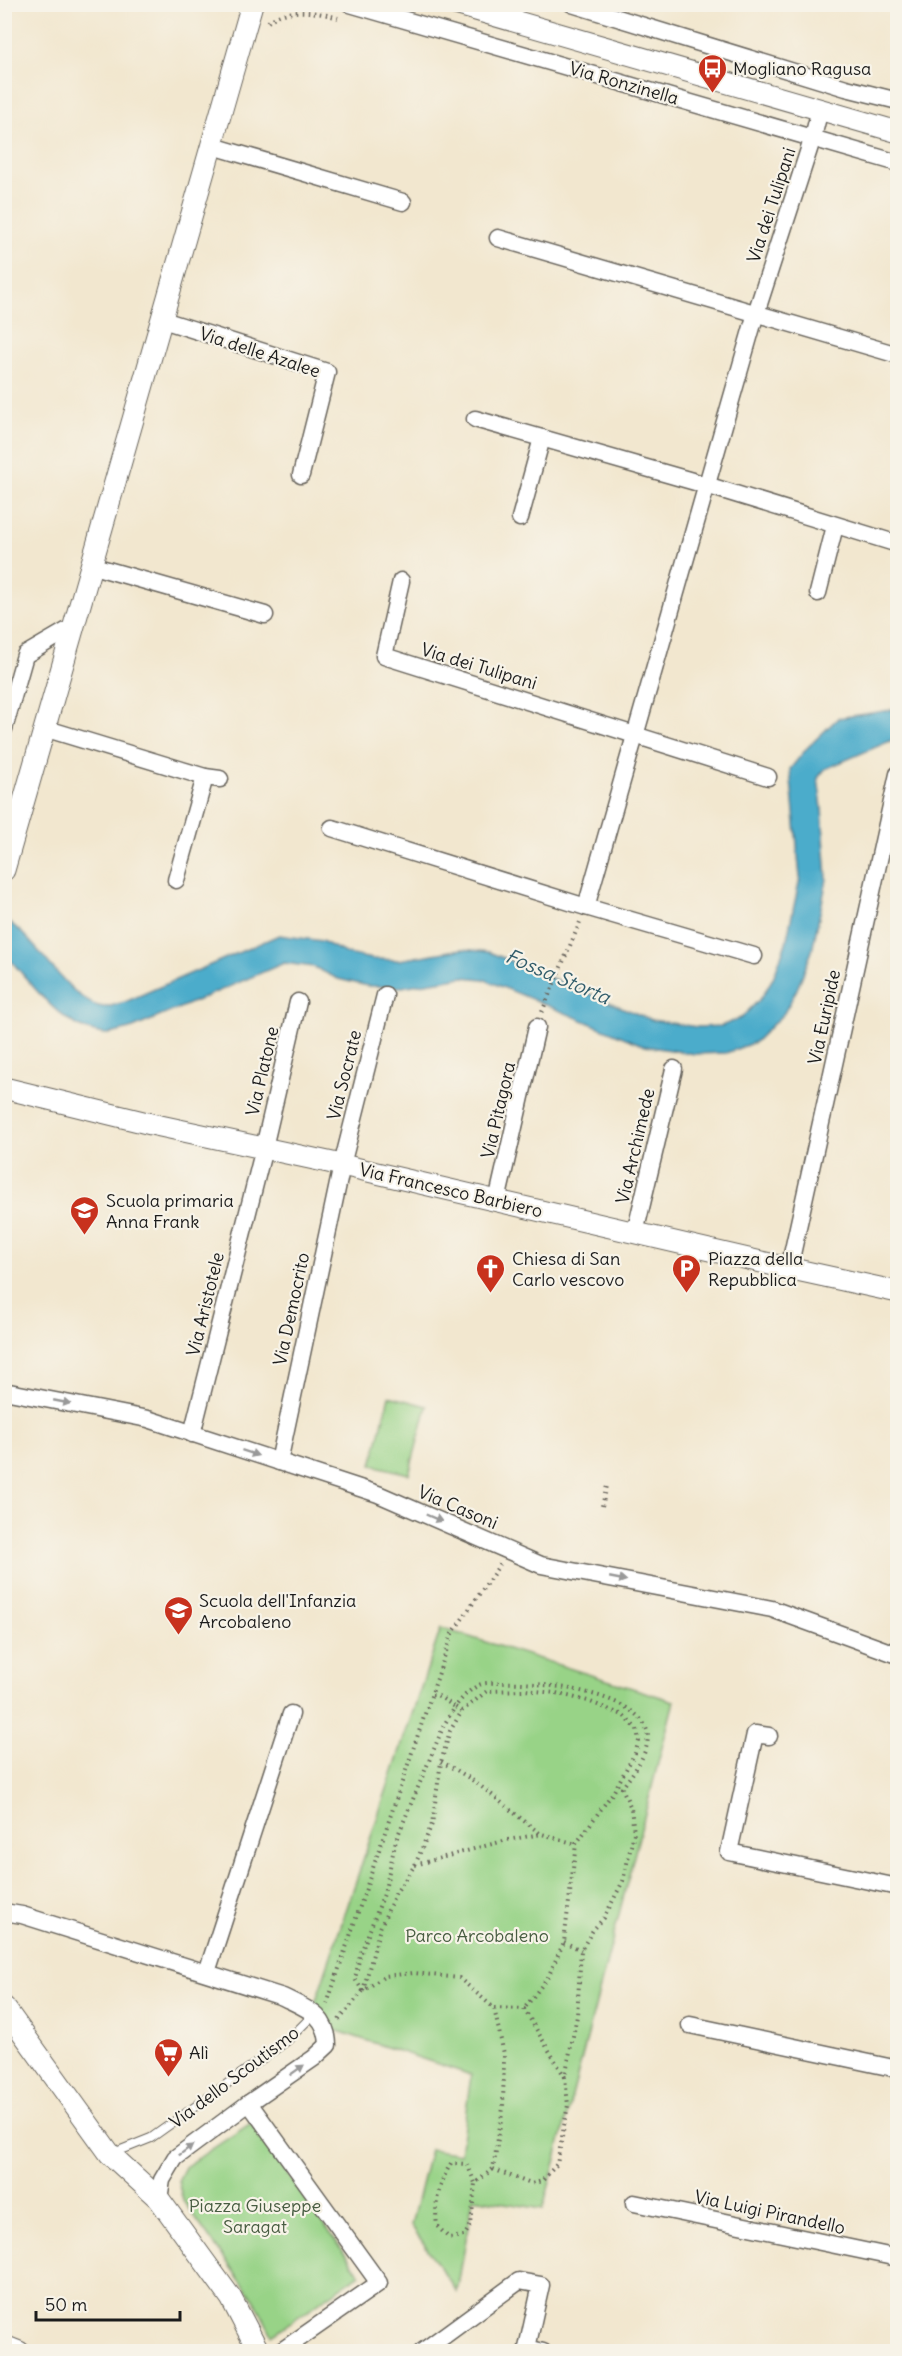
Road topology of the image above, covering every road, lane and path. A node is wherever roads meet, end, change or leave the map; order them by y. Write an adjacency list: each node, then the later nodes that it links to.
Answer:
1 (455, 4): 6 (street, Via Ronzinella)
2 (572, 4): 5 (street)
3 (250, 12): 4 (path); 9 (street)
4 (347, 12): 8 (street, Via Ronzinella)
5 (897, 101)
6 (820, 109): 7 (street, Via Ronzinella); 8 (street, Via dei Tulipani)
7 (897, 132)
8 (813, 137): 10 (street, Via Ronzinella); 13 (street, Via dei Tulipani)
9 (213, 146): 11 (street); 14 (street)
10 (897, 163)
11 (404, 202)
12 (498, 238): 13 (street)
13 (756, 313): 15 (street); 19 (street, Via dei Tulipani)
14 (163, 320): 18 (street, Via delle Azalee); 23 (street)
15 (897, 355)
16 (475, 419): 17 (street)
17 (542, 438): 19 (street); 20 (street)
18 (301, 475)
19 (706, 485): 21 (street); 30 (street, Via dei Tulipani)
20 (520, 518)
21 (835, 526): 22 (street); 25 (street)
22 (897, 544)
23 (90, 565): 26 (street); 27 (street)
24 (401, 581): 30 (street, Via dei Tulipani)
25 (818, 593)
26 (265, 615)
27 (73, 627): 28 (street); 29 (street)
28 (44, 728): 34 (street); 36 (street)
29 (4, 729)
30 (637, 735): 32 (street, Via dei Tulipani); 37 (street, Via dei Tulipani)
31 (897, 774): 49 (street, Via Euripide)
32 (768, 777)
33 (332, 828): 37 (street)
34 (8, 838): 35 (street)
35 (4, 870)
36 (176, 880)
37 (586, 907): 38 (street); 41 (path)
38 (754, 956)
39 (384, 995): 46 (street, Via Socrate)
40 (298, 1002): 45 (street, Via Platone)
41 (543, 1009)
42 (537, 1027): 47 (street, Via Pitagora)
43 (674, 1069): 48 (street, Via Archimede)
44 (4, 1088): 45 (street, Via Francesco Barbiero)
45 (264, 1148): 46 (street, Via Francesco Barbiero); 52 (street, Via Aristotele)
46 (342, 1165): 47 (street, Via Francesco Barbiero); 53 (street, Via Democrito)
47 (497, 1201): 48 (street, Via Francesco Barbiero)
48 (635, 1233): 49 (street, Via Francesco Barbiero)
49 (789, 1268): 50 (street, Via Francesco Barbiero)
50 (897, 1292)
51 (4, 1391): 52 (street, Via Casoni, one-way to 52)
52 (192, 1434): 53 (street, Via Casoni, one-way to 53)
53 (279, 1462): 56 (street, Via Casoni, one-way to 56)
54 (607, 1486): 55 (path)
55 (602, 1506)
56 (509, 1551): 57 (street, Via Casoni, one-way to 57); 58 (path)
57 (897, 1655)
58 (432, 1695): 59 (path); 78 (path)
59 (455, 1707): 60 (path); 61 (path); 74 (path)
60 (628, 1708): 63 (path); 72 (path)
61 (462, 1711): 63 (path); 65 (path)
62 (291, 1714): 73 (street)
63 (623, 1715): 67 (path)
64 (769, 1736): 69 (street)
65 (441, 1762): 66 (path); 68 (path)
66 (542, 1834): 67 (path); 68 (path)
67 (576, 1844): 71 (path)
68 (415, 1865): 74 (path)
69 (897, 1887)
70 (4, 1912): 73 (street, Via dello Scoutismo)
71 (564, 1942): 72 (path); 77 (path)
72 (581, 1950): 81 (path)
73 (207, 1971): 78 (street, Via dello Scoutismo)
74 (363, 1991): 76 (path); 78 (path)
75 (4, 2007): 83 (street)
76 (494, 2008): 77 (path); 84 (path)
77 (524, 2009): 81 (path)
78 (320, 2020): 82 (street, one-way to 78); 83 (lane, Via dello Scoutismo)
79 (690, 2025): 80 (street)
80 (897, 2069)
81 (566, 2078): 84 (path)
82 (249, 2103): 86 (street, one-way to 82); 92 (street)
83 (110, 2154): 86 (street)
84 (493, 2169): 85 (path)
85 (475, 2183): 85 (path)
86 (159, 2199): 91 (street)
87 (634, 2203): 88 (street, Via Luigi Pirandello)
88 (897, 2258)
89 (4, 2346): 90 (street)
90 (19, 2352)
91 (259, 2352)
92 (280, 2352)
93 (422, 2352): 94 (street)
94 (543, 2352)

